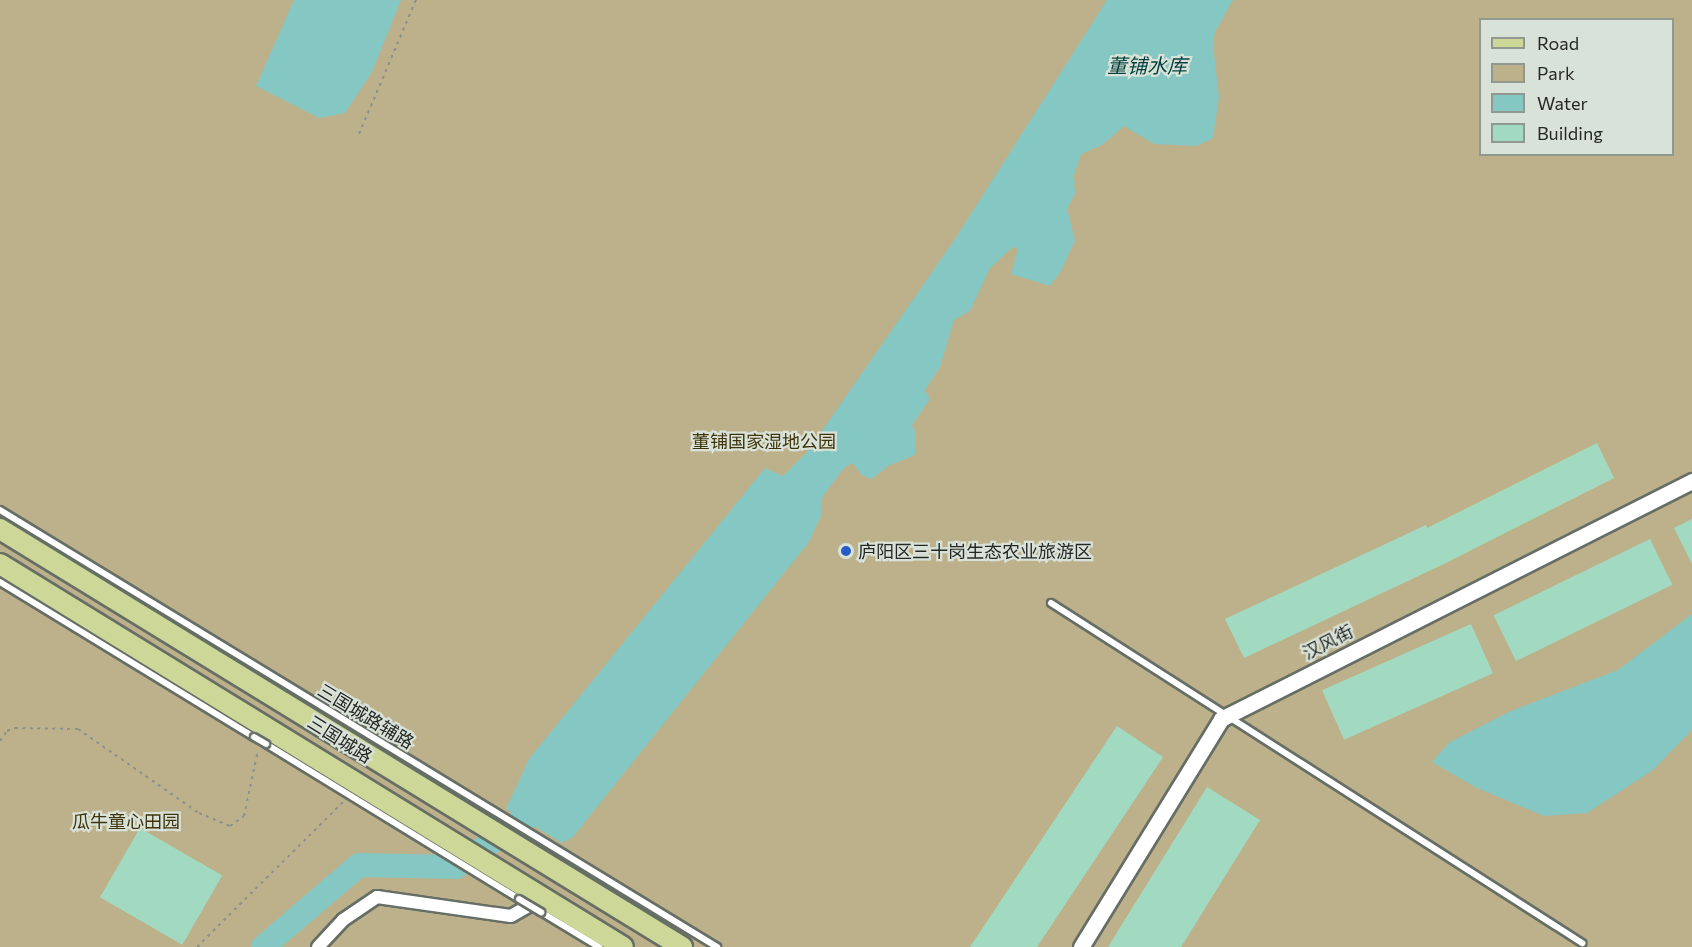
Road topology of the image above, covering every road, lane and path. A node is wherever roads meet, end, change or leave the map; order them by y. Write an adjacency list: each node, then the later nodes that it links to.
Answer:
1 (416, 0): 2 (path)
2 (359, 134)
3 (1692, 481): 9 (street, 汉风街)
4 (0, 510): 13 (lane, 三国城路辅路)
5 (0, 529): 13 (main road, 三国城路)
6 (0, 564): 10 (main road, 三国城路)
7 (0, 582): 10 (lane)
8 (1051, 603): 9 (lane)
9 (1227, 716): 15 (lane); 22 (street, 汉风街)
10 (261, 736): 11 (path); 14 (main road, 三国城路); 14 (lane)
11 (0, 741)
12 (337, 808): 16 (path)
13 (555, 859): 20 (main road, 三国城路); 21 (lane, 三国城路辅路)
14 (533, 900): 17 (street); 18 (lane); 19 (main road, 三国城路)
15 (1582, 943)
16 (198, 947)
17 (318, 947)
18 (599, 947)
19 (623, 947)
20 (682, 947)
21 (717, 947)
22 (1081, 947)

